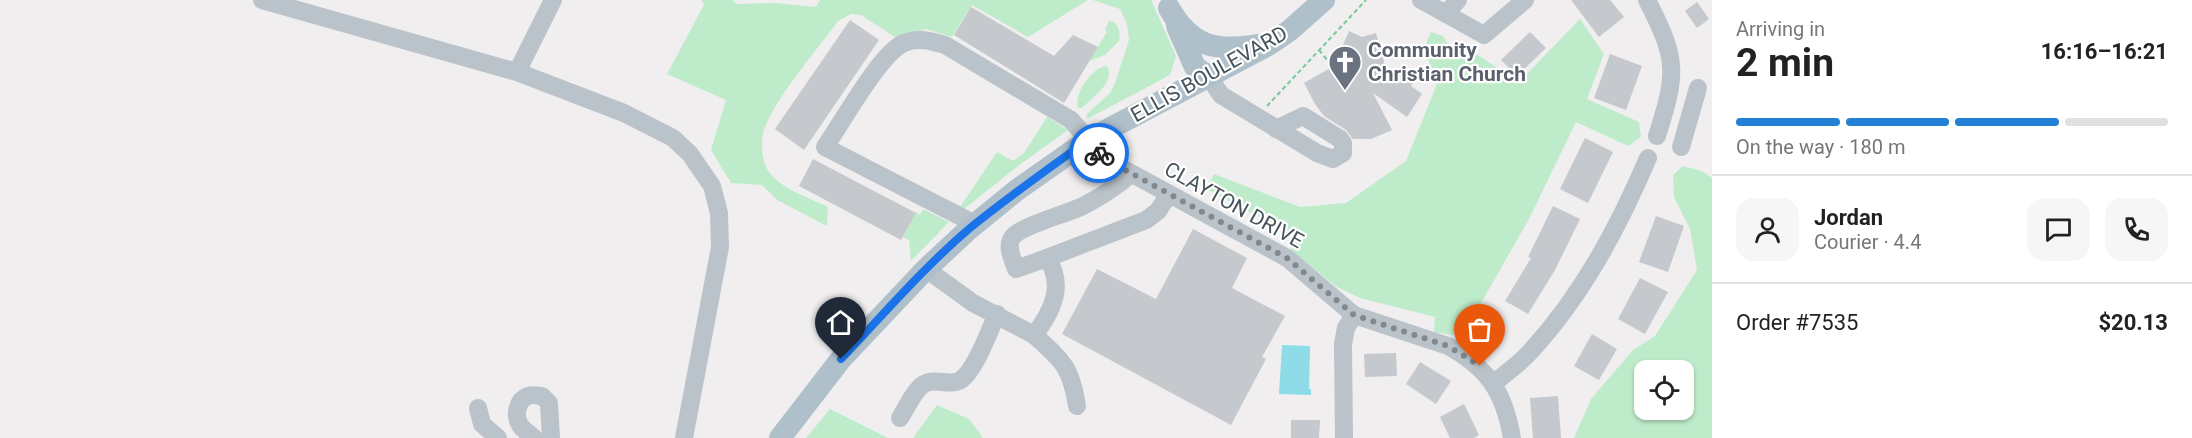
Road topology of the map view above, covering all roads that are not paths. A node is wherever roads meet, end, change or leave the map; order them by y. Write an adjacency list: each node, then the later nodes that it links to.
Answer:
1 (262, 0): 10 (street)
2 (553, 0): 10 (street)
3 (1324, 0): 9 (main road, ELLIS BOULEVARD)
4 (1421, 0): 8 (street)
5 (1525, 0): 8 (street)
6 (1647, 0): 12 (street)
7 (1167, 4): 9 (main road); 11 (main road)
8 (1452, 7)
9 (1289, 31): 11 (main road, ELLIS BOULEVARD)
10 (517, 72): 34 (street)
11 (1209, 77): 14 (street); 16 (main road, ELLIS BOULEVARD)
12 (1672, 79): 13 (street); 15 (street)
13 (1705, 90): 17 (street)
14 (1276, 129)
15 (1657, 136)
16 (1088, 140): 19 (street, CLAYTON DRIVE); 21 (main road, ELLIS BOULEVARD); 21 (street, CLAYTON DRIVE)
17 (1681, 147)
18 (1648, 158): 27 (street)
19 (1131, 174): 20 (street, CLAYTON DRIVE); 22 (street)
20 (1169, 194): 22 (street); 25 (street, CLAYTON DRIVE)
21 (975, 224): 23 (main road, ELLIS BOULEVARD)
22 (1047, 258): 26 (street)
23 (926, 269): 24 (street); 35 (main road, ELLIS BOULEVARD)
24 (997, 314): 26 (street); 30 (street)
25 (1354, 315): 27 (street, CLAYTON DRIVE); 36 (street)
26 (1034, 335): 28 (street)
27 (1494, 382): 37 (street, CLAYTON DRIVE)
28 (1077, 406)
29 (478, 408): 31 (street)
30 (900, 418)
31 (498, 438)
32 (534, 438): 33 (street)
33 (551, 438)
34 (684, 438)
35 (780, 438)
36 (1344, 438)
37 (1512, 438)

